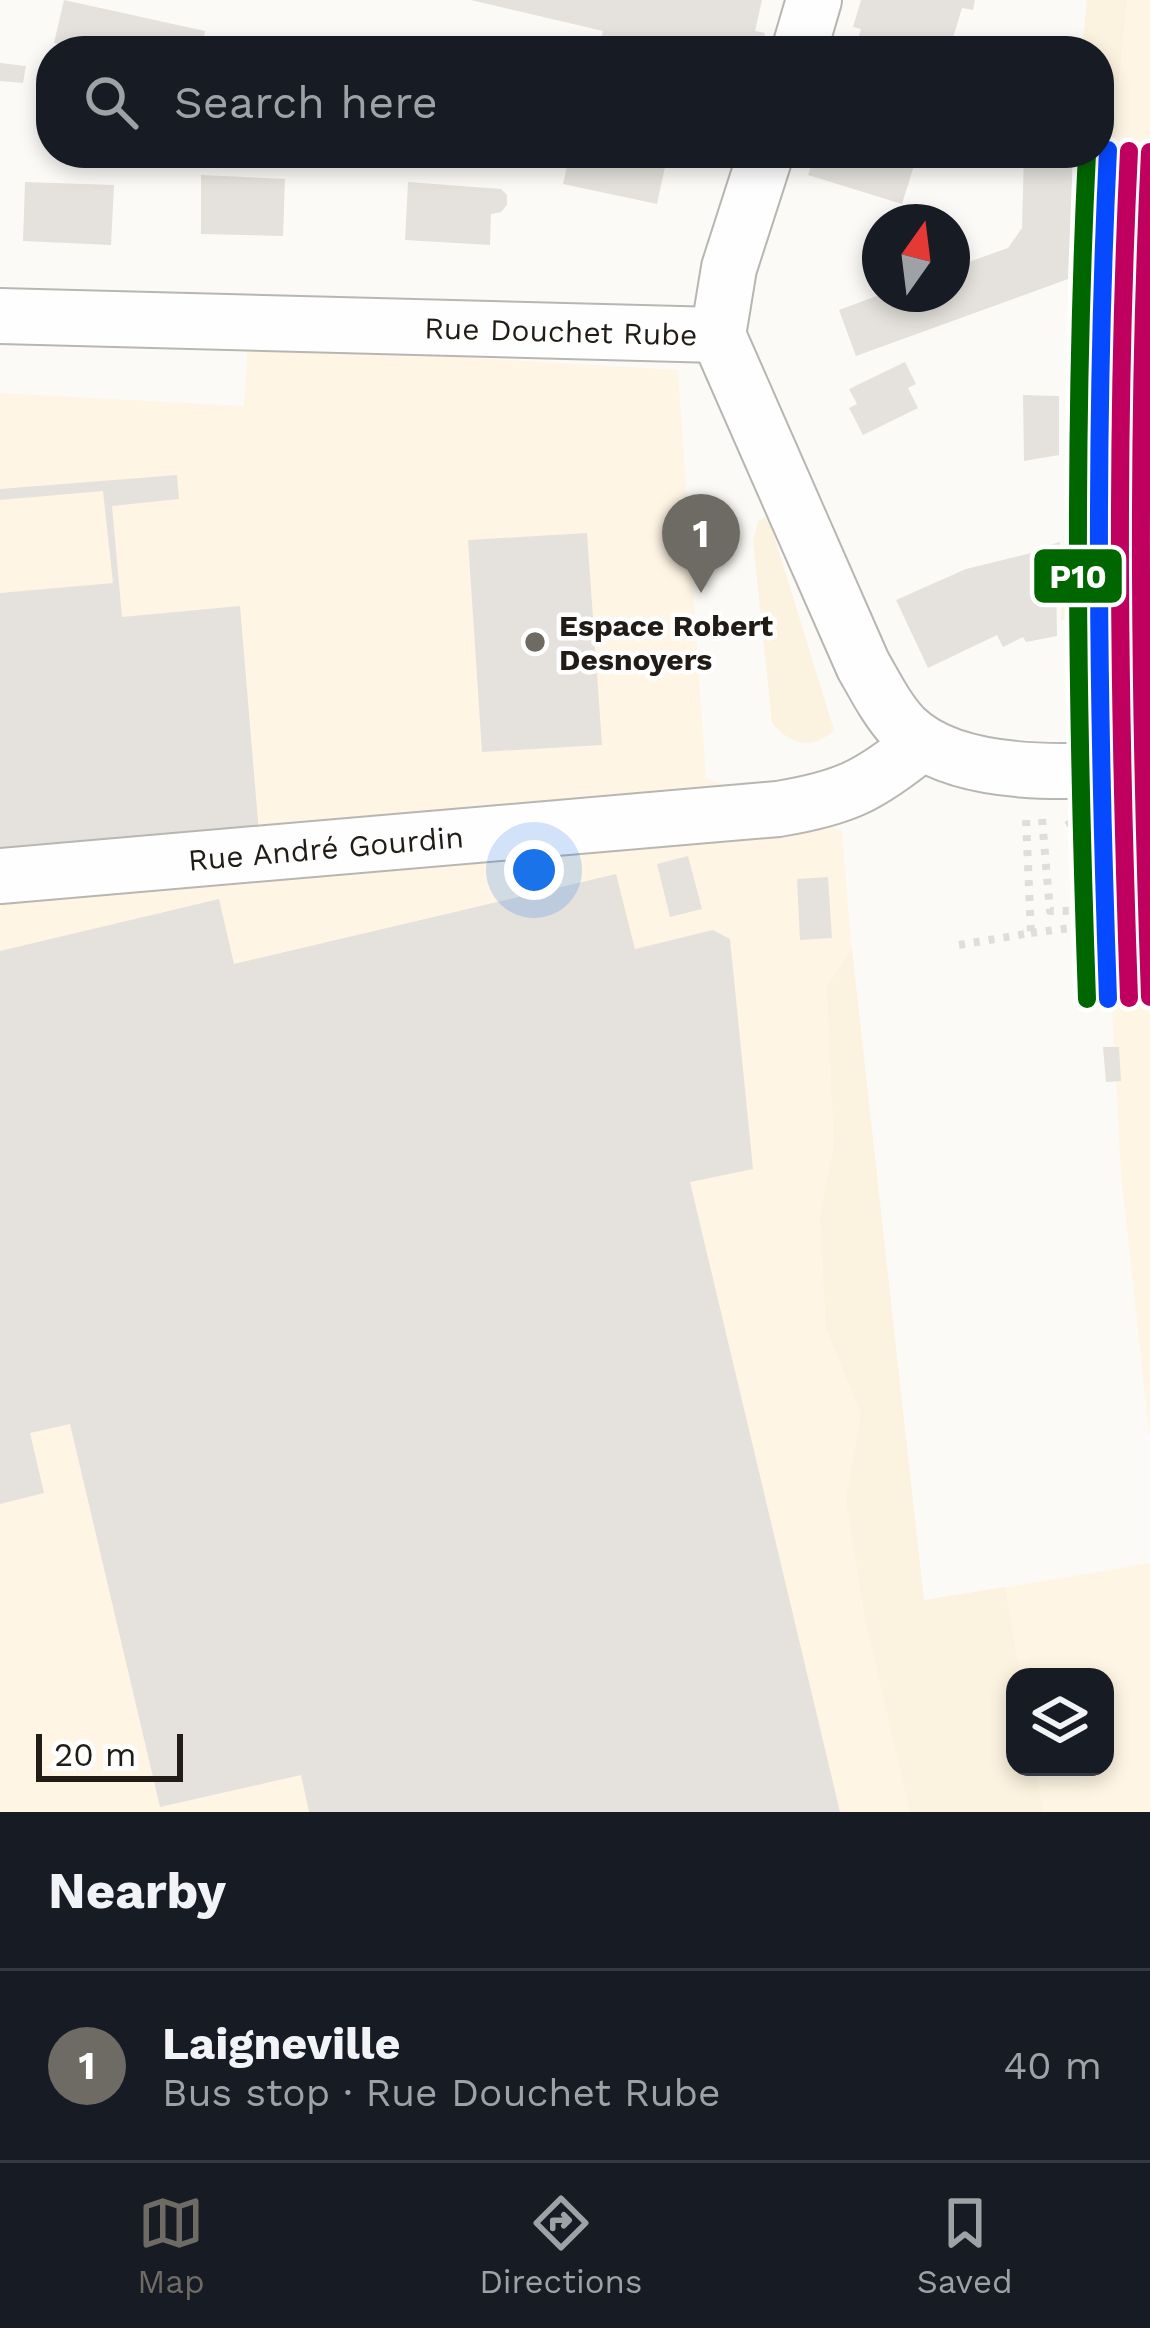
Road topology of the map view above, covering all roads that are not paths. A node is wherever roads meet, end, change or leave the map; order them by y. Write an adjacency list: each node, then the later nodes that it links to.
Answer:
1 (814, 0): 2 (street)
2 (803, 36)
3 (761, 168): 5 (street)
4 (0, 316): 5 (street, Rue Douchet Rube)
5 (718, 335): 6 (street, Rue Douchet Rube)
6 (922, 743): 7 (street, Rue Douchet Rube); 8 (street, Rue André Gourdin)
7 (1150, 766)
8 (0, 876)

